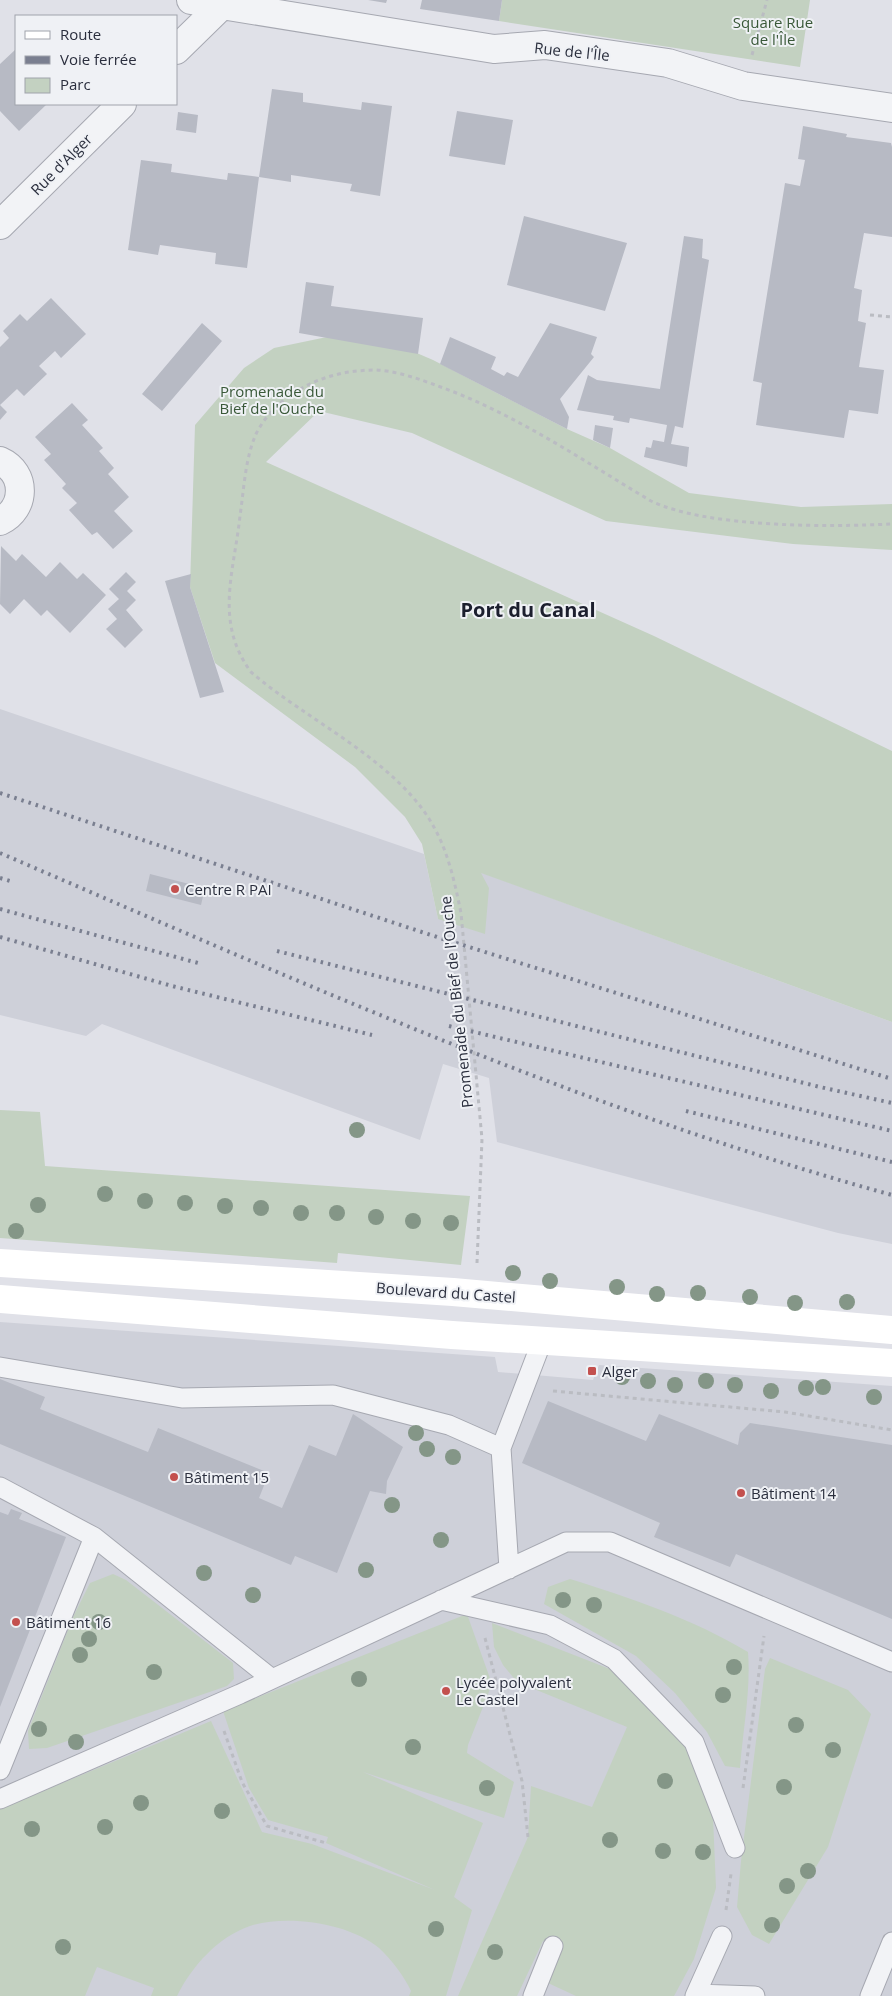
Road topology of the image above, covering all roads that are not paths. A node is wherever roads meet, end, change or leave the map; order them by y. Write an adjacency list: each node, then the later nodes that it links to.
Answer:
1 (191, 0): 2 (street, Rue de l'Île)
2 (221, 6): 3 (street); 5 (street, Rue de l'Île)
3 (178, 48)
4 (121, 105): 6 (street, Rue d'Alger)
5 (892, 108)
6 (0, 225)
7 (0, 462): 8 (street)
8 (0, 521)
9 (0, 1264): 11 (main road, Boulevard du Castel)
10 (0, 1299): 12 (main road)
11 (892, 1330)
12 (542, 1341): 13 (main road); 15 (lane)
13 (892, 1363)
14 (0, 1367): 15 (lane)
15 (501, 1448): 18 (lane)
16 (0, 1488): 17 (lane)
17 (94, 1537): 21 (lane); 22 (lane)
18 (509, 1569): 19 (lane); 20 (lane)
19 (441, 1600): 21 (lane); 24 (lane)
20 (892, 1662)
21 (272, 1679): 23 (lane)
22 (0, 1770)
23 (0, 1799)
24 (735, 1848)
25 (722, 1936): 28 (lane)
26 (892, 1942): 31 (lane)
27 (553, 1946): 29 (lane)
28 (696, 1995): 30 (lane)
29 (533, 1996)
30 (756, 1996)
31 (870, 1996)

